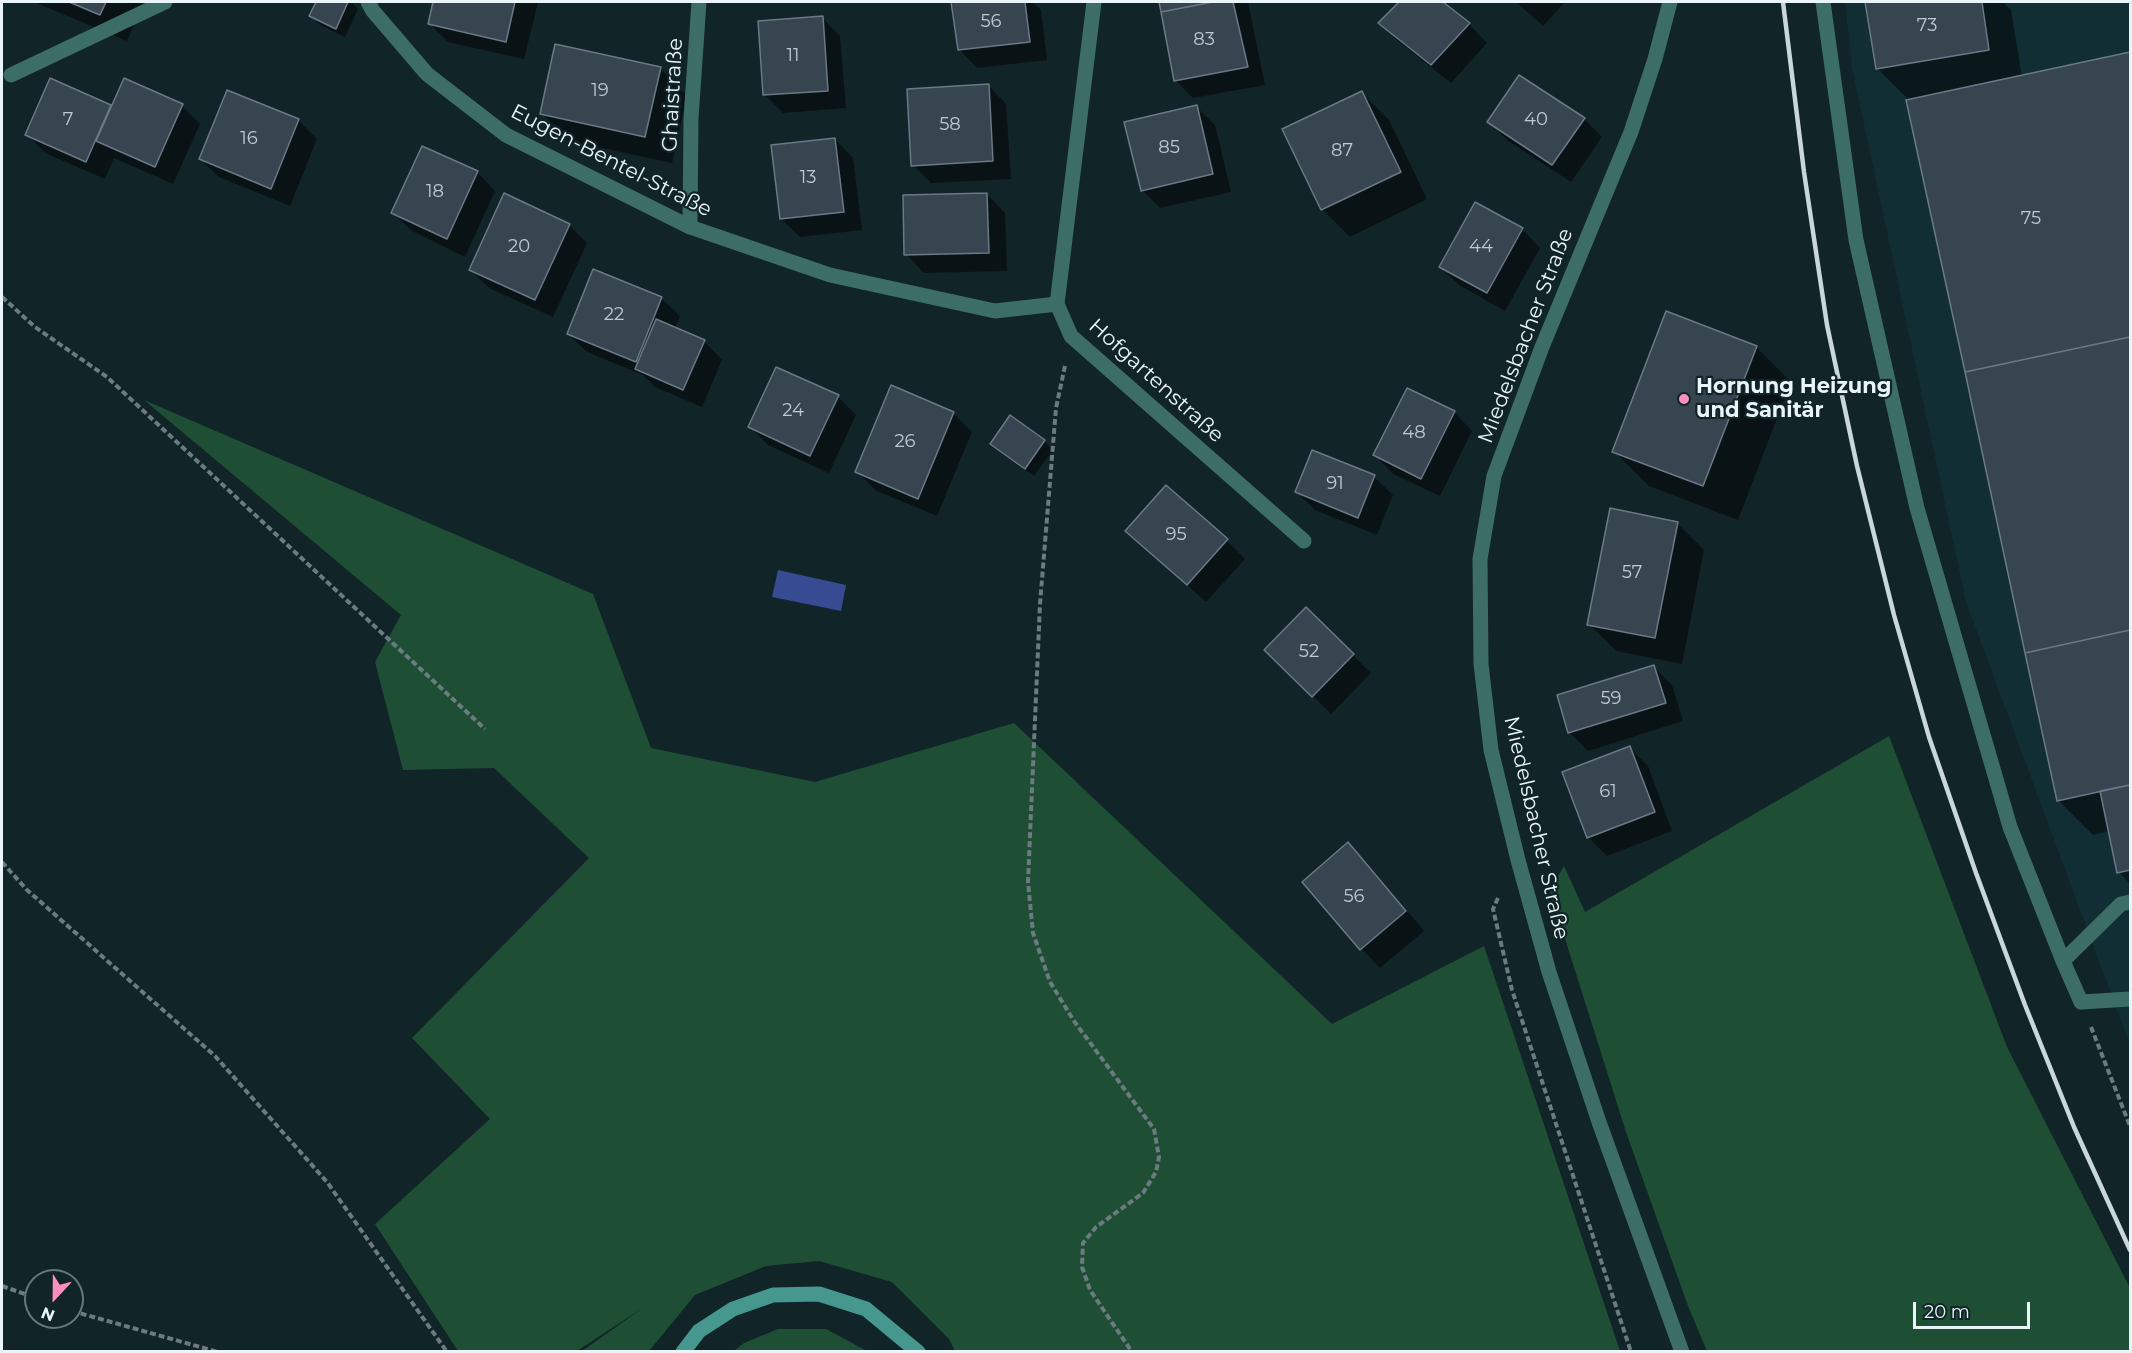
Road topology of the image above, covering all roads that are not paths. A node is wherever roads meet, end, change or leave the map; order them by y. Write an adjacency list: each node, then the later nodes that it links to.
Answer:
1 (165, 2): 7 (street)
2 (368, 2): 8 (street, Eugen-Bentel-Straße)
3 (699, 2): 8 (street, Ghaistraße)
4 (1094, 2): 9 (street)
5 (1670, 2): 16 (street, Miedelsbacher Straße)
6 (1823, 2): 12 (street)
7 (11, 75)
8 (690, 227): 9 (street, Eugen-Bentel-Straße)
9 (1057, 304): 10 (street, Hofgartenstraße)
10 (1304, 541)
11 (2130, 902): 12 (street)
12 (2063, 961): 13 (street)
13 (2130, 999)
14 (683, 1352): 15 (main road)
15 (918, 1352)
16 (1682, 1352)

